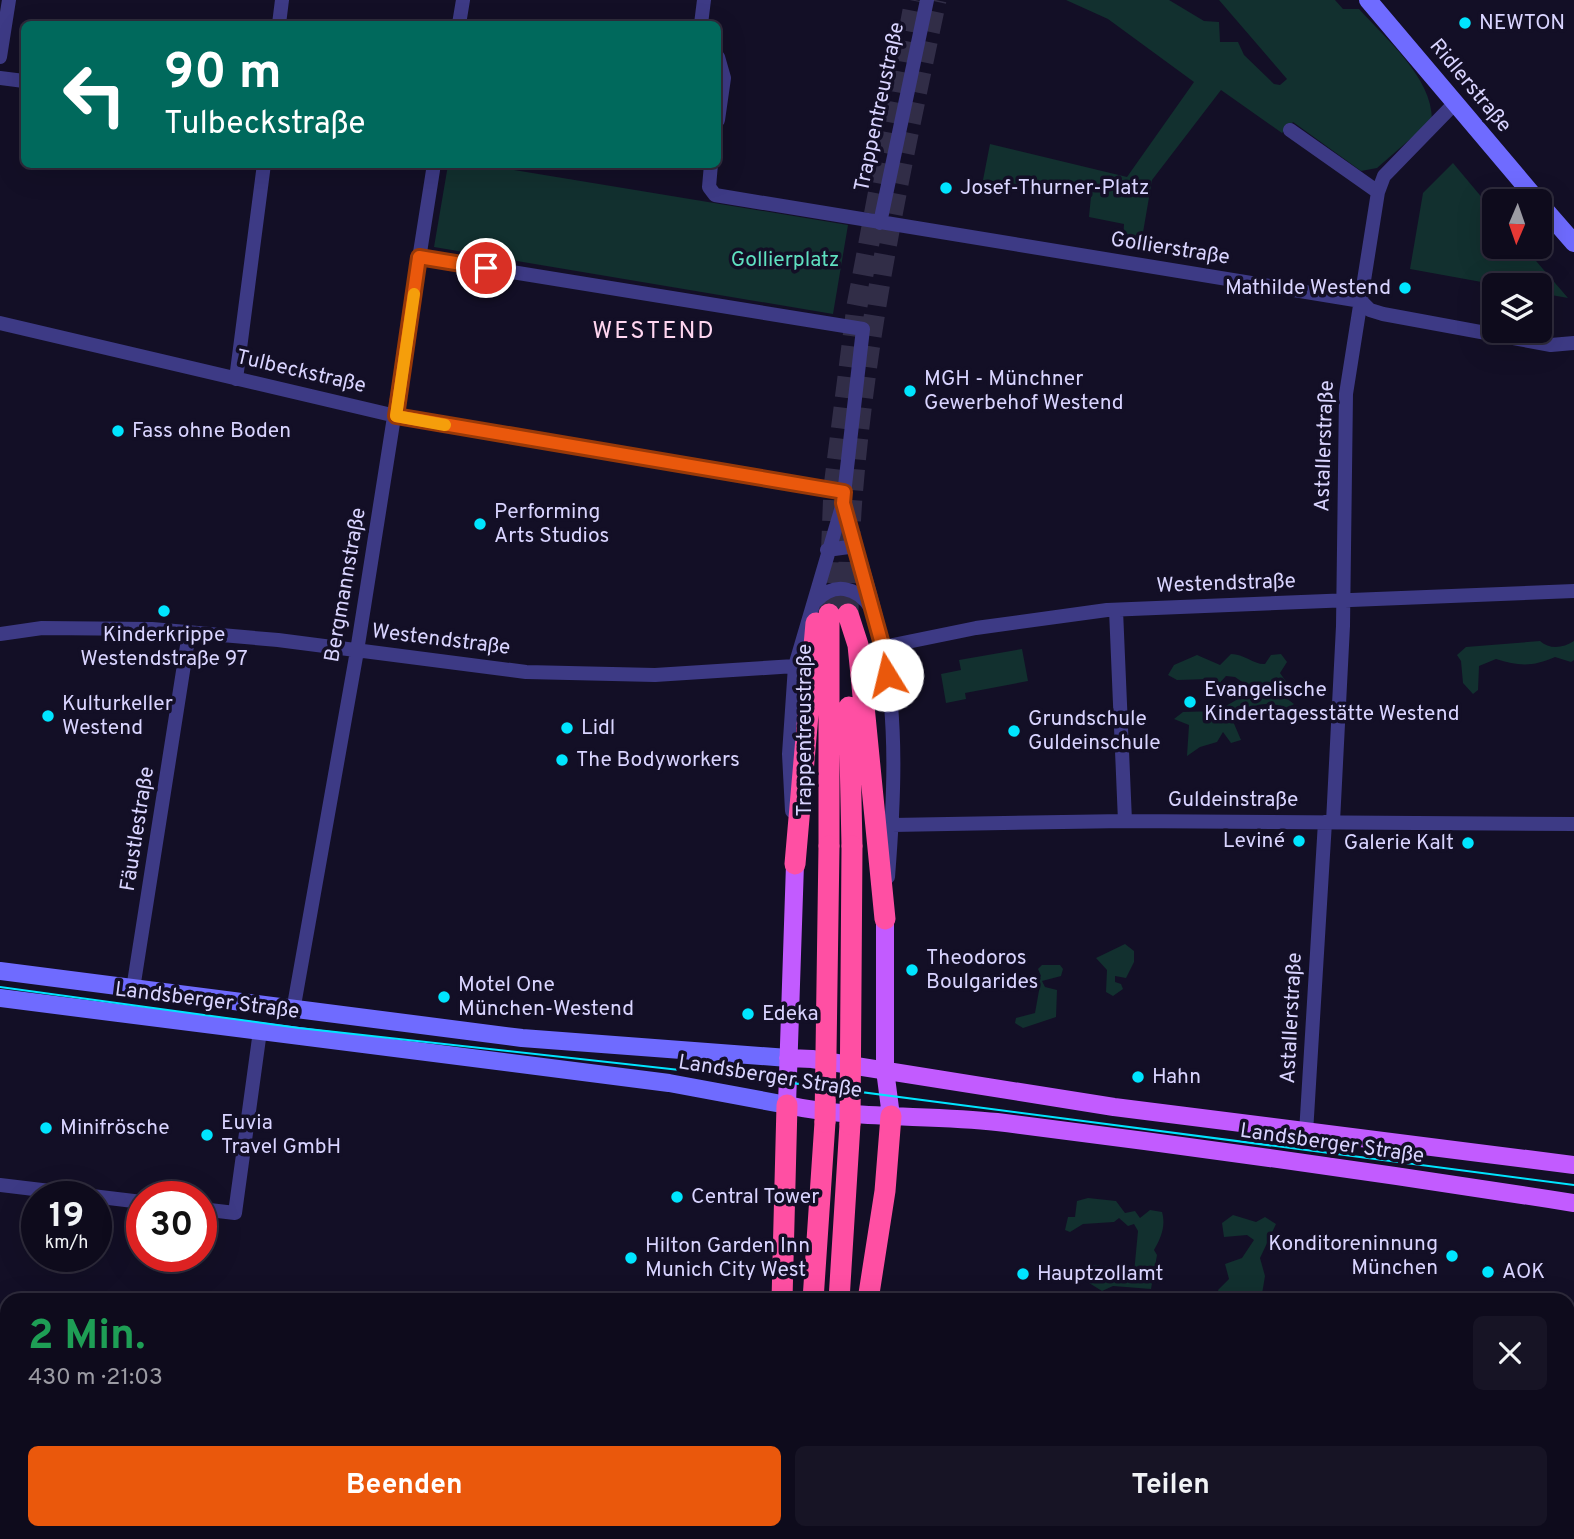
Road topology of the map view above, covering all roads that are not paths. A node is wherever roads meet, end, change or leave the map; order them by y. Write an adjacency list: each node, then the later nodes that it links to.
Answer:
1 (9, 0): 10 (street)
2 (282, 0): 7 (street)
3 (463, 0): 8 (street)
4 (704, 0): 9 (street)
5 (927, 0): 23 (street, Trappentreustraße)
6 (1368, 0): 15 (main road, Ridlerstraße)
7 (279, 21)
8 (460, 21)
9 (701, 21)
10 (0, 57)
11 (721, 68): 14 (street)
12 (0, 78): 13 (street)
13 (21, 81)
14 (721, 99)
15 (1455, 103): 20 (main road, Ridlerstraße); 21 (street, Astallerstraße)
16 (1290, 130): 21 (street)
17 (263, 168): 29 (street)
18 (433, 168): 25 (street, Bergmannstraße)
19 (711, 168): 23 (street)
20 (1527, 189)
21 (1378, 192): 26 (street, Astallerstraße)
22 (1552, 218): 24 (main road, Ridlerstraße)
23 (880, 223): 26 (street, Gollierstraße)
24 (1574, 243)
25 (419, 257): 30 (street, Bergmannstraße); 31 (street, Trappentreustraße)
26 (1361, 301): 28 (street, Gollierstraße); 35 (street, Astallerstraße)
27 (0, 323): 29 (street, Tulbeckstraße)
28 (1574, 343)
29 (236, 379): 30 (street, Tulbeckstraße)
30 (396, 416): 31 (street, Tulbeckstraße); 42 (street, Bergmannstraße)
31 (843, 498): 32 (street, Trappentreustraße); 33 (street, Trappentreustraße)
32 (856, 547): 33 (street); 37 (street, Trappentreustraße)
33 (827, 550): 38 (street, Trappentreustraße)
34 (1574, 591): 35 (street, Westendstraße)
35 (1343, 600): 36 (street, Westendstraße); 45 (street, Astallerstraße)
36 (1116, 610): 41 (street, Westendstraße); 44 (street)
37 (874, 612): 38 (street); 41 (street, Trappentreustraße)
38 (827, 613): 43 (street, Trappentreustraße); 48 (highway); 49 (highway); 66 (highway, Trappentreustraße, bridge); 67 (highway, Trappentreustraße, bridge)
39 (189, 633): 40 (street, Westendstraße); 42 (street, Westendstraße); 51 (street, Fäustlestraße)
40 (0, 634)
41 (883, 648): 47 (street, Trappentreustraße)
42 (357, 651): 43 (street, Westendstraße); 53 (street, Bergmannstraße)
43 (795, 666): 48 (street, Trappentreustraße)
44 (1125, 821): 45 (street, Guldeinstraße); 47 (street, Guldeinstraße)
45 (1329, 822): 46 (street, Guldeinstraße); 59 (street, Astallerstraße)
46 (1574, 824)
47 (892, 825): 49 (street, Trappentreustraße)
48 (795, 864): 55 (main road)
49 (885, 919): 56 (main road)
50 (0, 971): 51 (main road, Landsberger Straße)
51 (133, 989): 53 (main road, Landsberger Straße)
52 (0, 998): 54 (main road, Landsberger Straße)
53 (293, 1011): 55 (main road, Landsberger Straße)
54 (260, 1031): 57 (main road, Landsberger Straße); 64 (street)
55 (788, 1058): 56 (main road, Landsberger Straße); 57 (main road)
56 (885, 1070): 58 (main road); 59 (main road, Landsberger Straße)
57 (787, 1105): 58 (main road, Landsberger Straße); 65 (highway)
58 (891, 1116): 63 (main road, Landsberger Straße); 68 (highway)
59 (1306, 1133): 60 (main road, Landsberger Straße)
60 (1574, 1165)
61 (0, 1185): 62 (street)
62 (126, 1200)
63 (1574, 1203)
64 (217, 1211)
65 (782, 1293)
66 (813, 1293)
67 (839, 1293)
68 (869, 1293)

